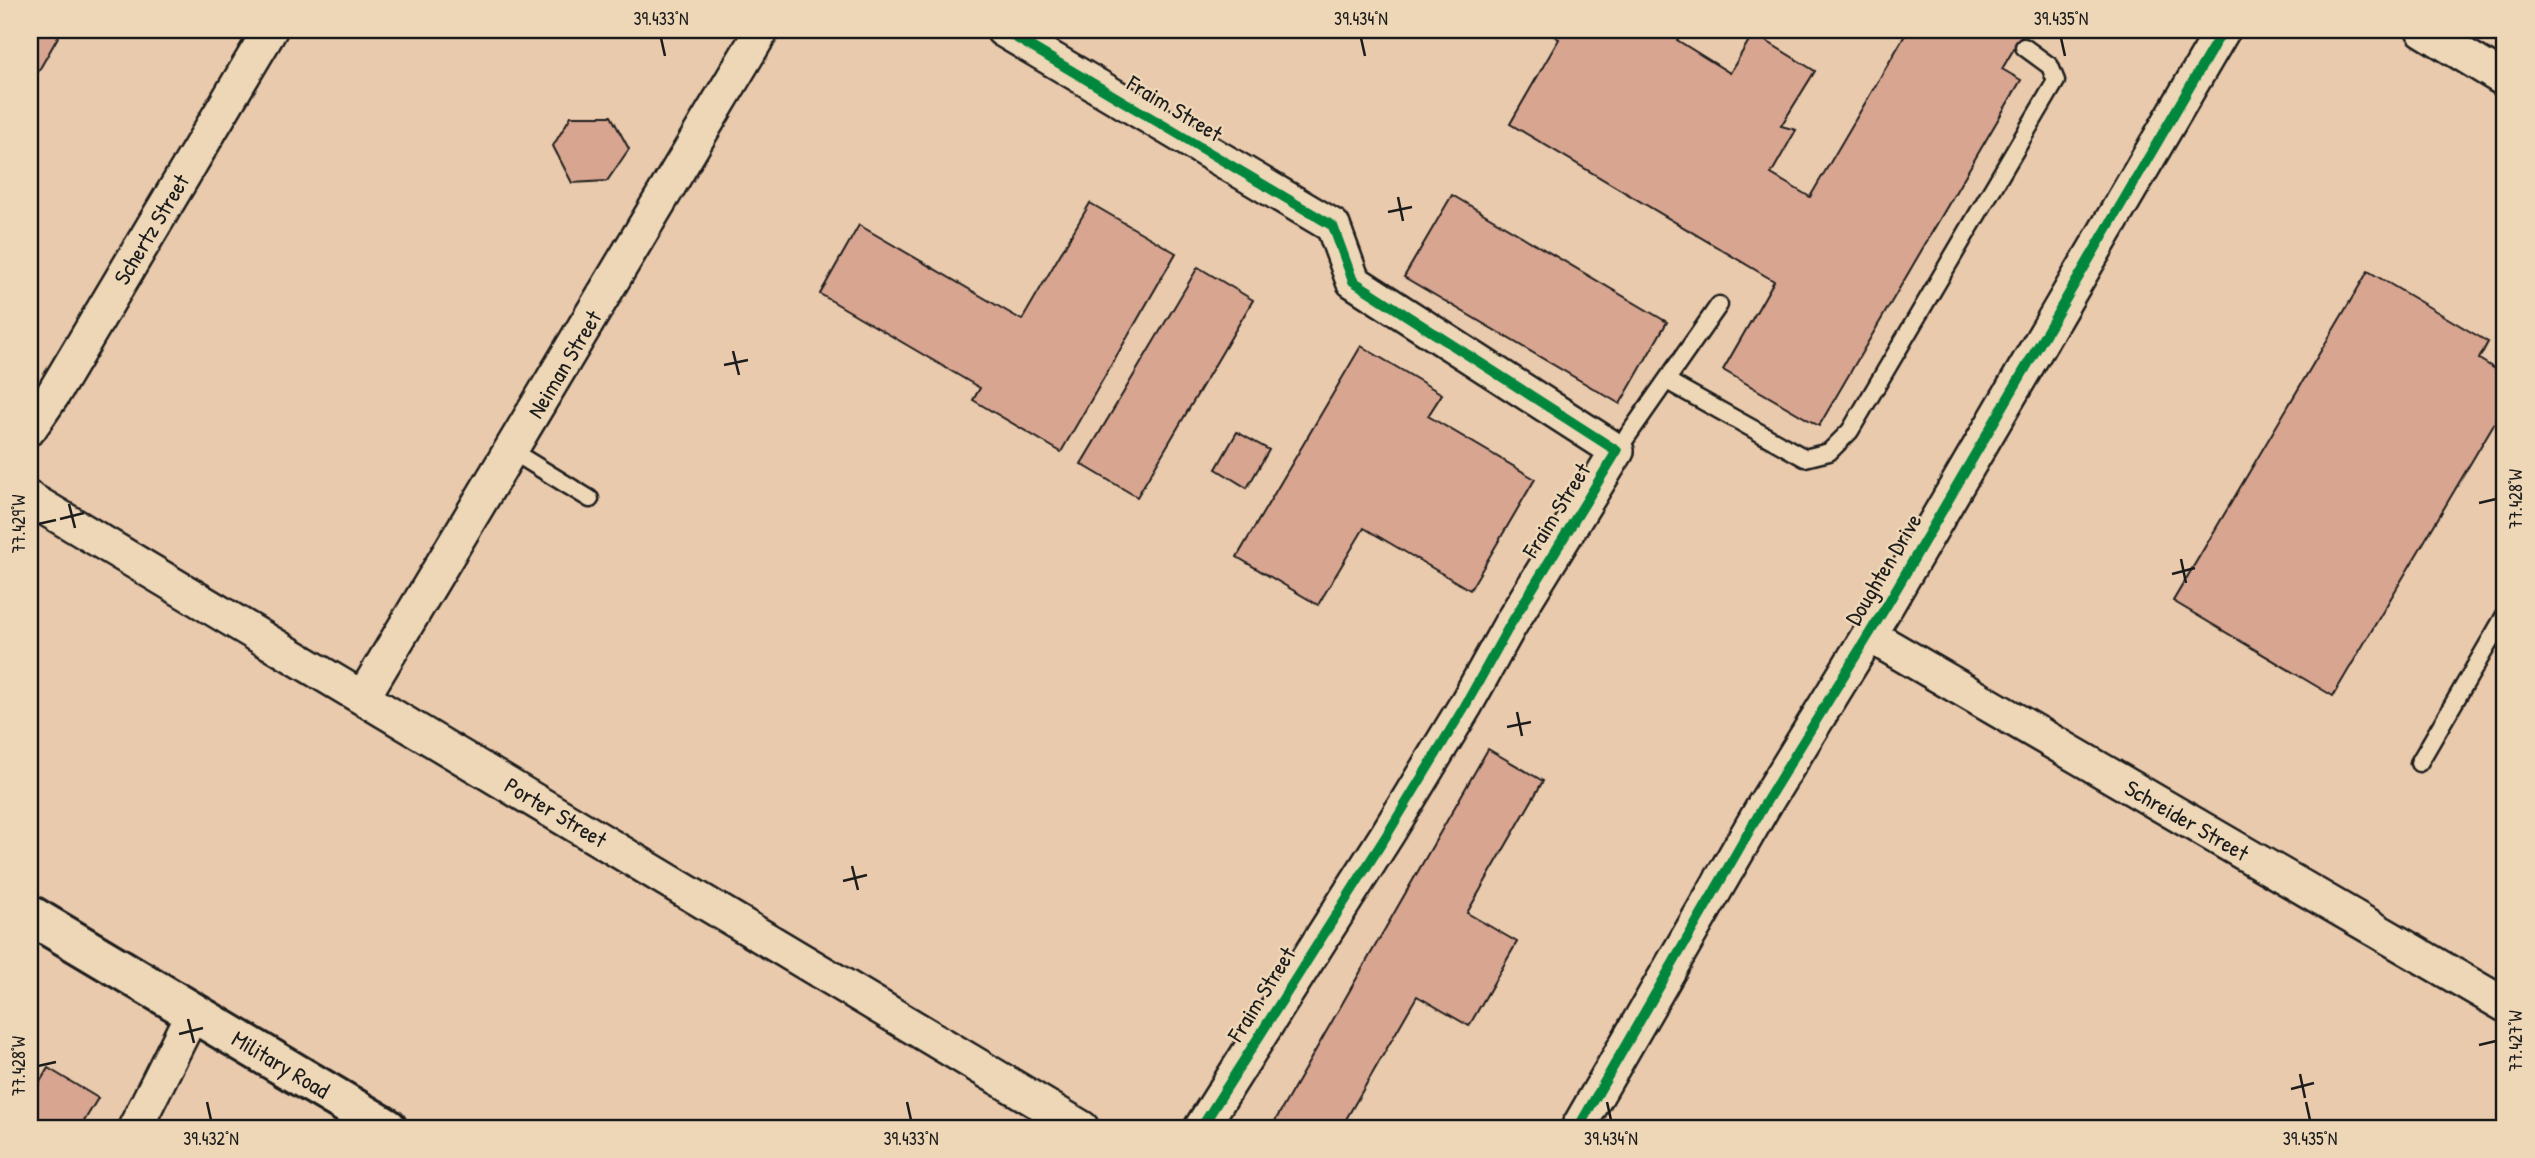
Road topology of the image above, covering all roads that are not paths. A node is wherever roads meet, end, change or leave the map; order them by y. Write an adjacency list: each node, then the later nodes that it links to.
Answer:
1 (270, 30): 10 (street, Schertz Street)
2 (762, 30): 11 (street, Neiman Street)
3 (1003, 30): 12 (street, Fraim Street)
4 (2223, 30): 16 (street, Doughten Drive)
5 (2423, 30): 7 (street)
6 (2024, 47): 9 (lane)
7 (2505, 80)
8 (1719, 304): 9 (lane)
9 (1667, 381): 12 (lane)
10 (30, 428)
11 (512, 451): 14 (lane); 17 (street, Neiman Street)
12 (1617, 451): 25 (street, Fraim Street)
13 (30, 499): 17 (street, Porter Street)
14 (590, 499)
15 (2505, 615): 18 (lane)
16 (1869, 635): 20 (street, Schreider Street); 26 (street, Doughten Drive)
17 (363, 697): 24 (street, Porter Street)
18 (2419, 763)
19 (30, 915): 21 (street, Military Road)
20 (2505, 1005)
21 (193, 1012): 22 (street); 23 (street, Military Road)
22 (135, 1128)
23 (387, 1128)
24 (1082, 1128)
25 (1201, 1128)
26 (1578, 1128)

